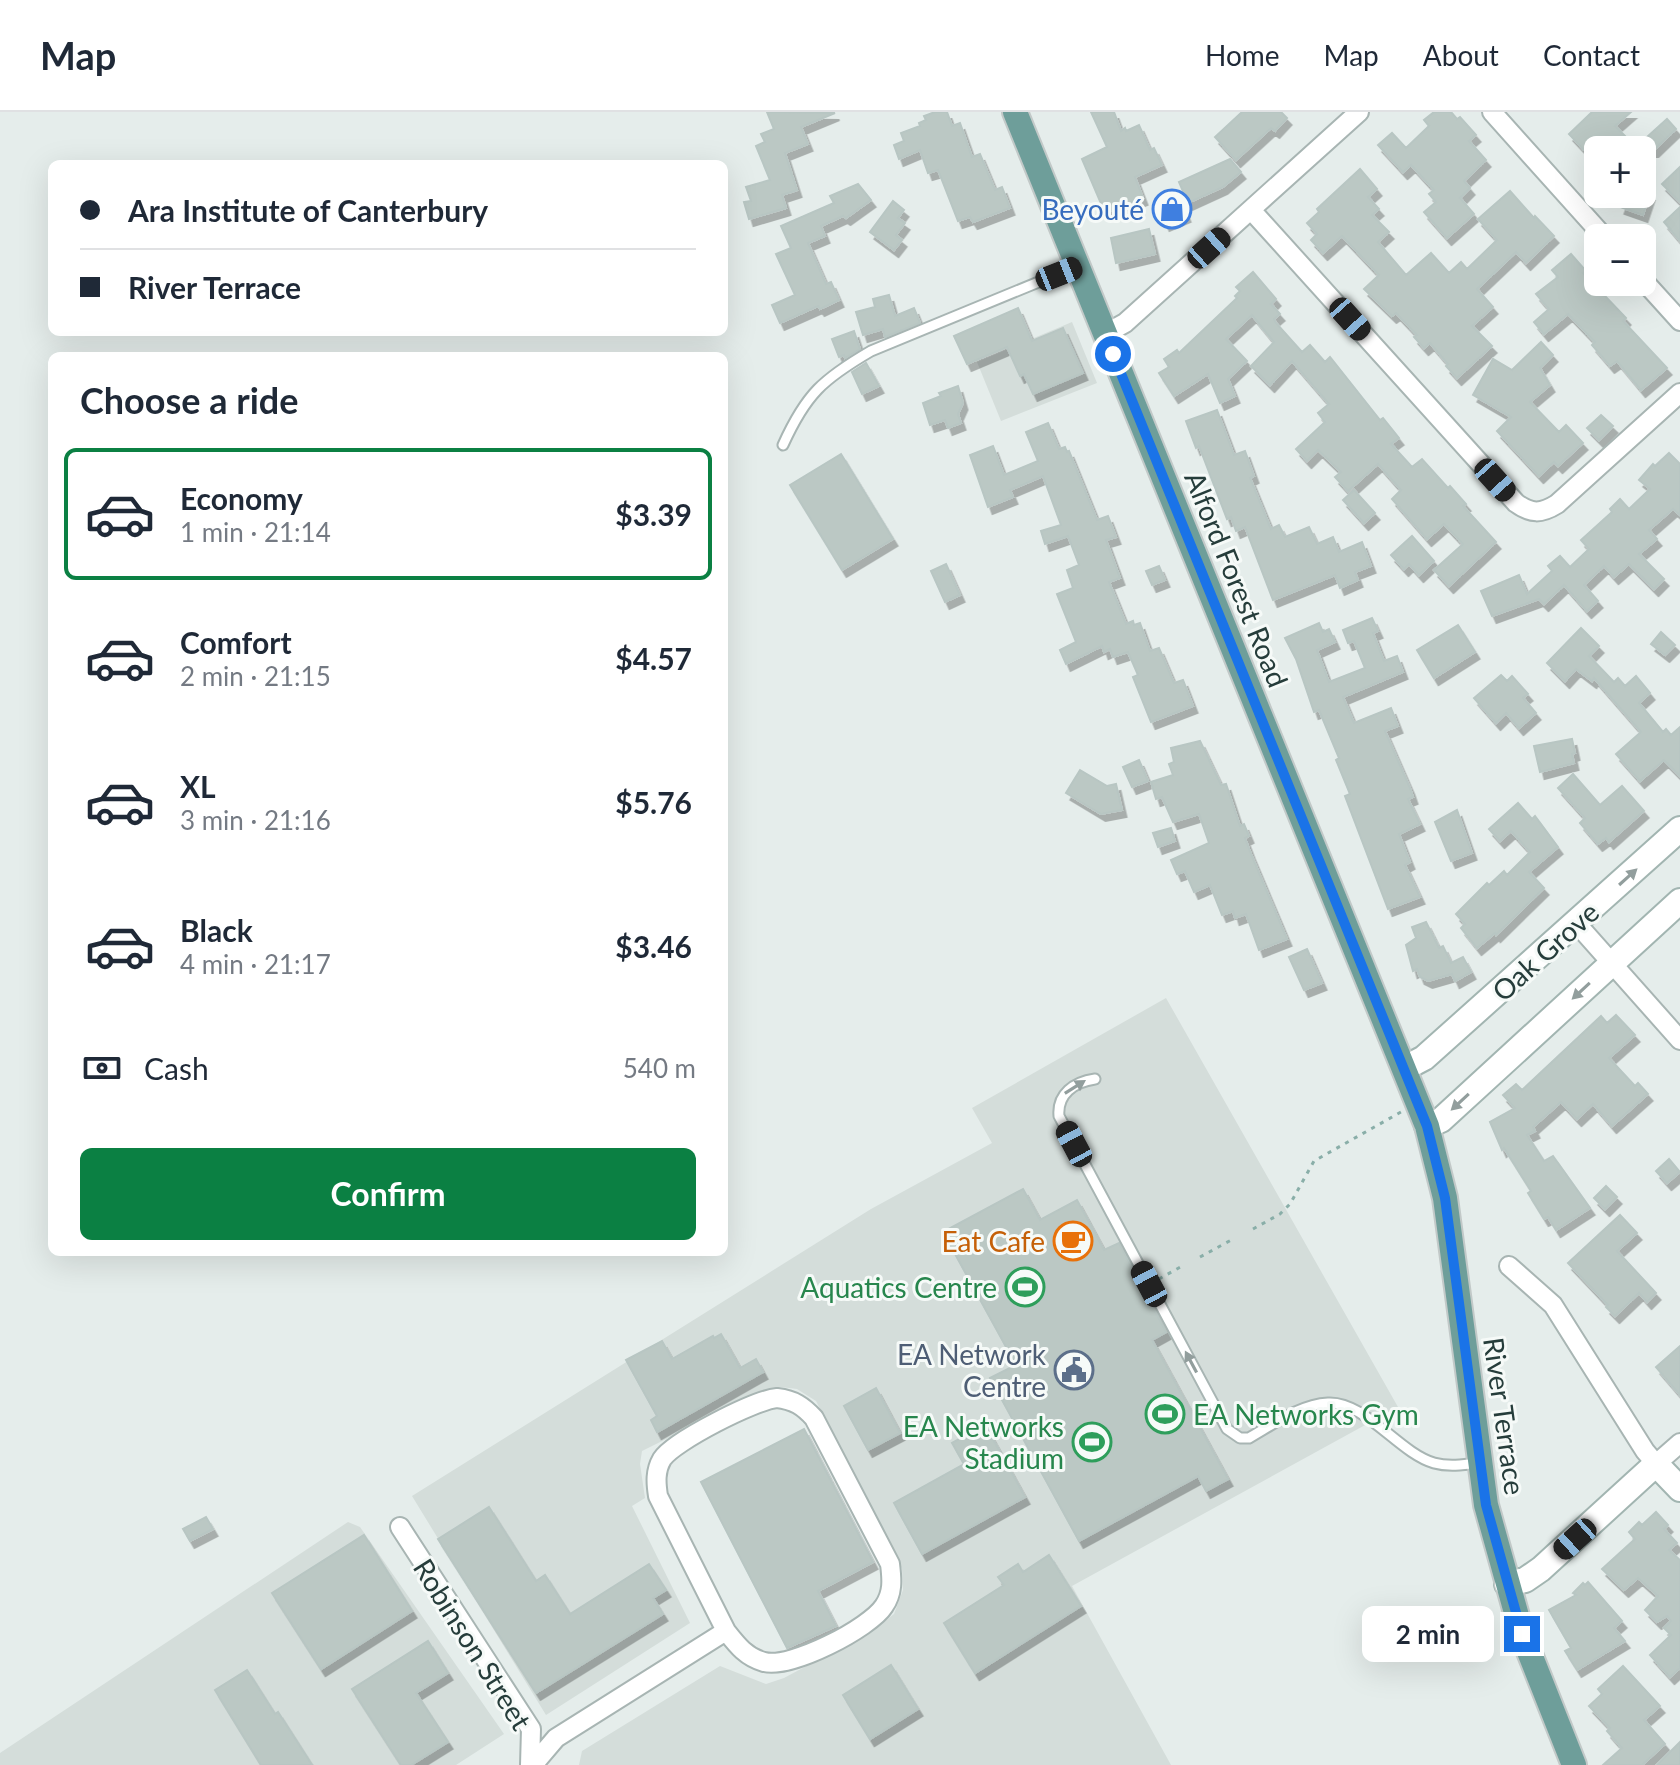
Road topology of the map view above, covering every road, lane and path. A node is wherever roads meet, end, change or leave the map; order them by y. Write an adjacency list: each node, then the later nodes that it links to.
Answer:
1 (1015, 112): 6 (main road, Alford Forest Road)
2 (1359, 112): 4 (street)
3 (1492, 112): 5 (street)
4 (1252, 211): 9 (street); 10 (street)
5 (1592, 224)
6 (1077, 266): 9 (main road, Alford Forest Road); 11 (lane)
7 (1656, 294): 8 (street)
8 (1680, 321)
9 (1105, 334): 17 (main road, Alford Forest Road)
10 (1680, 393)
11 (783, 445)
12 (1680, 829): 14 (street, Oak Grove, one-way to 12)
13 (1680, 901): 15 (street, Oak Grove)
14 (1577, 924): 15 (street); 17 (street, Oak Grove)
15 (1612, 963): 16 (street); 20 (street, Oak Grove, one-way to 20)
16 (1680, 1040)
17 (1405, 1068): 19 (main road, River Terrace)
18 (1095, 1079): 28 (lane, one-way to 18)
19 (1418, 1102): 20 (main road, River Terrace); 21 (path)
20 (1427, 1126): 28 (main road, River Terrace)
21 (1253, 1229)
22 (1235, 1238): 23 (path)
23 (1200, 1257)
24 (1184, 1265): 26 (path)
25 (1509, 1266): 29 (street)
26 (1154, 1282)
27 (1680, 1443): 29 (street)
28 (1479, 1462): 32 (main road, River Terrace)
29 (1656, 1464): 30 (street); 32 (street)
30 (1680, 1489)
31 (400, 1527): 34 (street, Robinson Street)
32 (1507, 1584): 35 (main road, River Terrace)
33 (726, 1631): 33 (street); 34 (street)
34 (532, 1765)
35 (1574, 1765)

